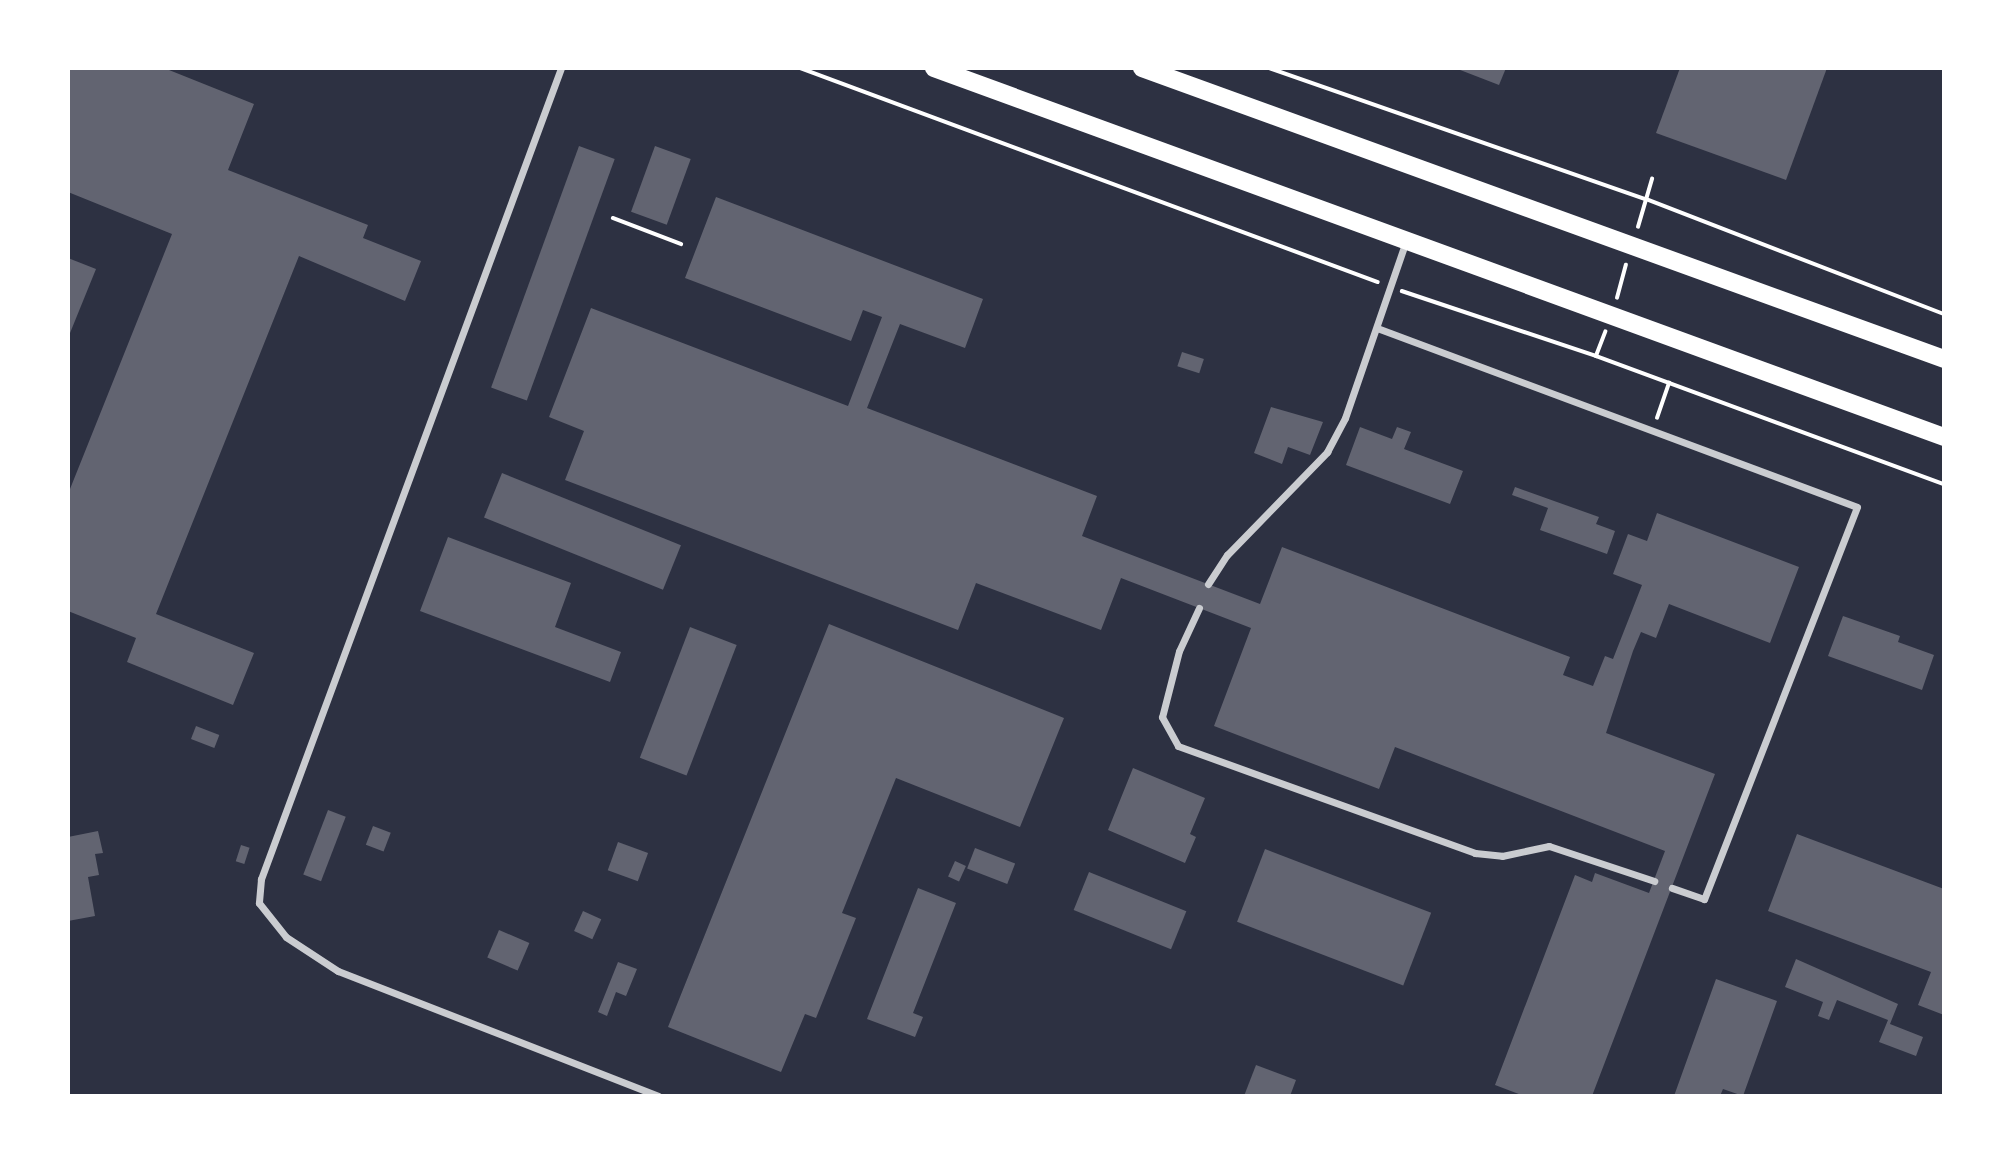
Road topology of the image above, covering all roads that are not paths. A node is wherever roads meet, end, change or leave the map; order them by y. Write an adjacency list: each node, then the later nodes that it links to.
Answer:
1 (561, 68): 12 (street)
2 (934, 68): 4 (main road)
3 (1142, 68): 6 (main road)
4 (1406, 241): 5 (street); 7 (main road)
5 (1377, 328): 8 (street); 11 (street)
6 (1944, 359)
7 (1944, 437)
8 (1208, 584)
9 (1199, 608): 10 (street)
10 (1654, 881)
11 (1672, 888)
12 (658, 1096)

